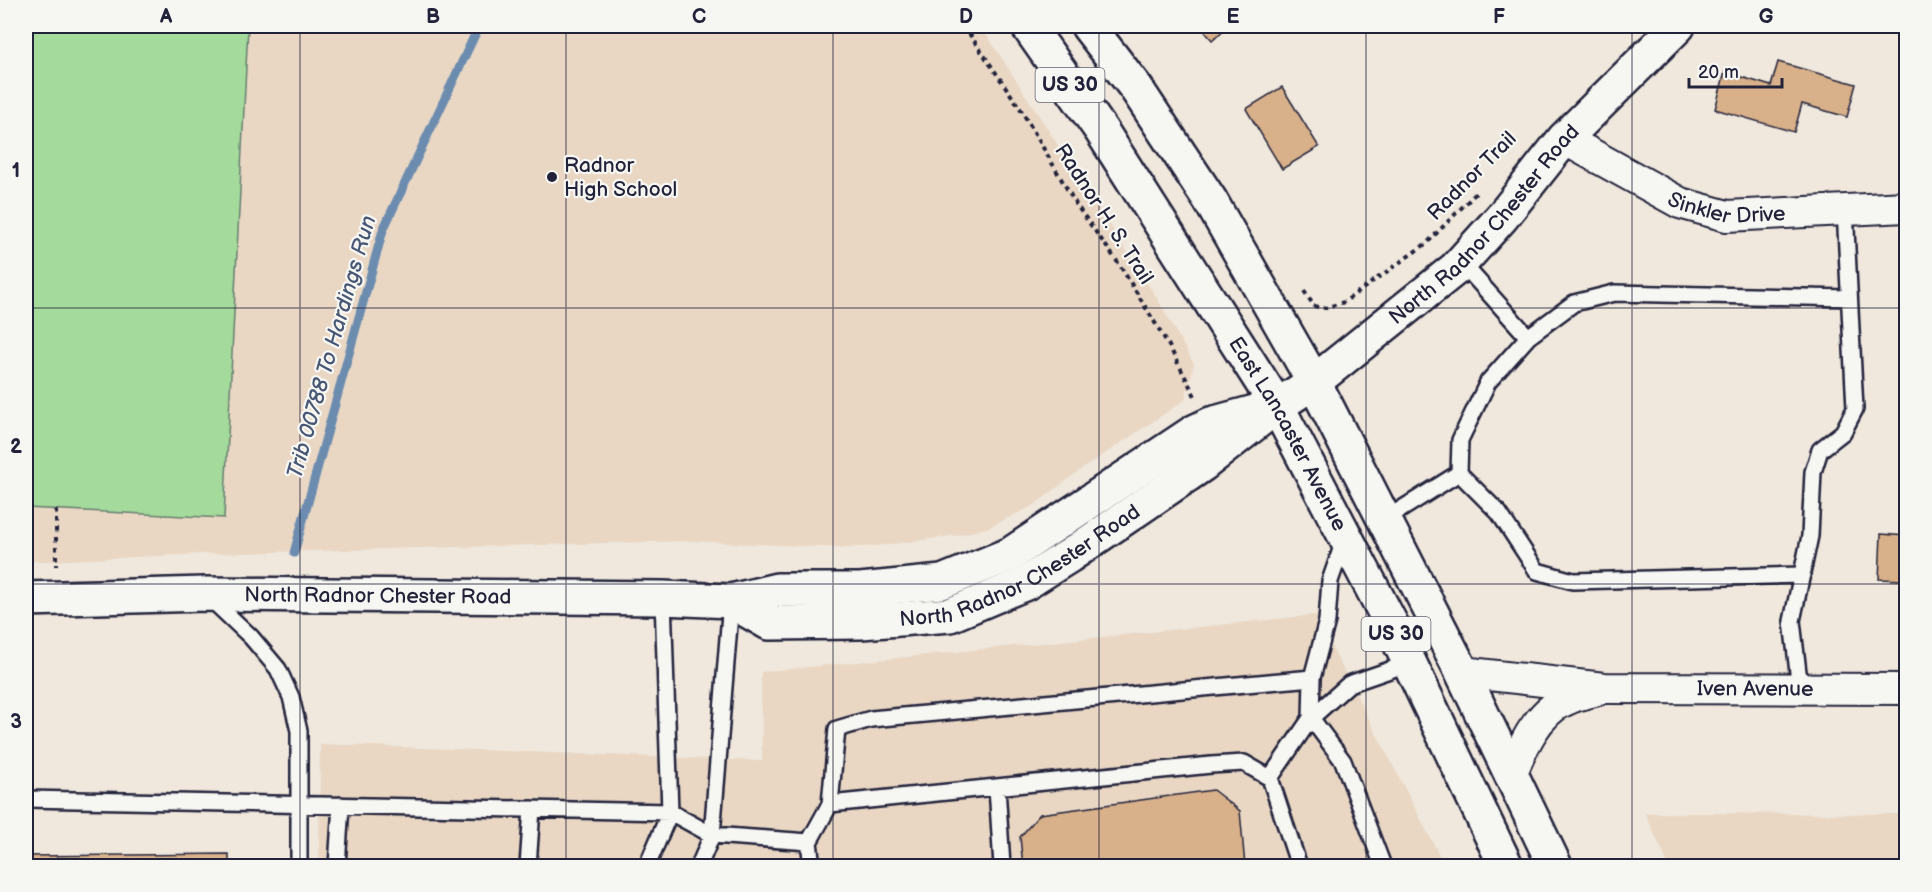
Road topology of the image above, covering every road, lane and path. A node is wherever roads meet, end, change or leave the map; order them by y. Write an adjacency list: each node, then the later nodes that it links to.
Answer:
1 (964, 26): 15 (path, Radnor H. S. Trail)
2 (1028, 26): 14 (main road, East Lancaster Avenue / US 30)
3 (1088, 26): 13 (main road, East Lancaster Avenue / US 30)
4 (1678, 26): 5 (main road, North Radnor Chester Road)
5 (1564, 139): 8 (street, Sinkler Drive); 9 (main road, North Radnor Chester Road)
6 (1485, 184): 10 (path, Radnor Trail)
7 (1906, 207): 8 (street, Sinkler Drive)
8 (1845, 209): 11 (lane)
9 (1461, 262): 12 (lane); 13 (main road, North Radnor Chester Road)
10 (1304, 291)
11 (1849, 298): 12 (lane); 20 (lane)
12 (1528, 338): 16 (lane)
13 (1314, 382): 14 (main road, North Radnor Chester Road); 18 (main road, East Lancaster Avenue / US 30)
14 (1277, 406): 15 (main road, North Radnor Chester Road); 19 (main road, East Lancaster Avenue / US 30); 24 (main road, North Radnor Chester Road)
15 (1211, 424): 24 (main road, North Radnor Chester Road)
16 (1459, 473): 18 (lane); 20 (lane)
17 (56, 510): 22 (path)
18 (1384, 520): 26 (main road, East Lancaster Avenue / US 30)
19 (1346, 537): 25 (main road, East Lancaster Avenue / US 30); 27 (lane)
20 (1802, 575): 29 (lane)
21 (205, 594): 22 (main road, North Radnor Chester Road); 23 (main road, North Radnor Chester Road); 37 (lane)
22 (41, 598)
23 (663, 598): 24 (main road, North Radnor Chester Road); 40 (lane)
24 (731, 601): 41 (lane)
25 (1410, 663): 31 (lane); 52 (main road, East Lancaster Avenue / US 30)
26 (1462, 672): 28 (street, Iven Avenue); 32 (main road, East Lancaster Avenue / US 30)
27 (1312, 678): 31 (lane); 36 (lane)
28 (1604, 688): 29 (street, Iven Avenue); 32 (street, Iven Avenue)
29 (1800, 689): 30 (street, Iven Avenue)
30 (1906, 689)
31 (1311, 718): 33 (lane); 51 (lane)
32 (1511, 775): 53 (main road, East Lancaster Avenue / US 30)
33 (1270, 777): 34 (lane); 50 (lane)
34 (997, 787): 36 (lane); 49 (lane)
35 (26, 800): 37 (lane)
36 (830, 804): 42 (lane)
37 (299, 805): 38 (lane); 43 (lane)
38 (341, 806): 39 (lane); 44 (lane)
39 (532, 809): 40 (lane); 45 (lane)
40 (670, 812): 41 (lane); 46 (lane)
41 (712, 835): 42 (lane); 47 (lane)
42 (809, 842): 48 (lane)
43 (299, 867)
44 (337, 867)
45 (528, 867)
46 (647, 867)
47 (699, 867)
48 (812, 867)
49 (1002, 867)
50 (1299, 867)
51 (1383, 867)
52 (1506, 867)
53 (1555, 867)

